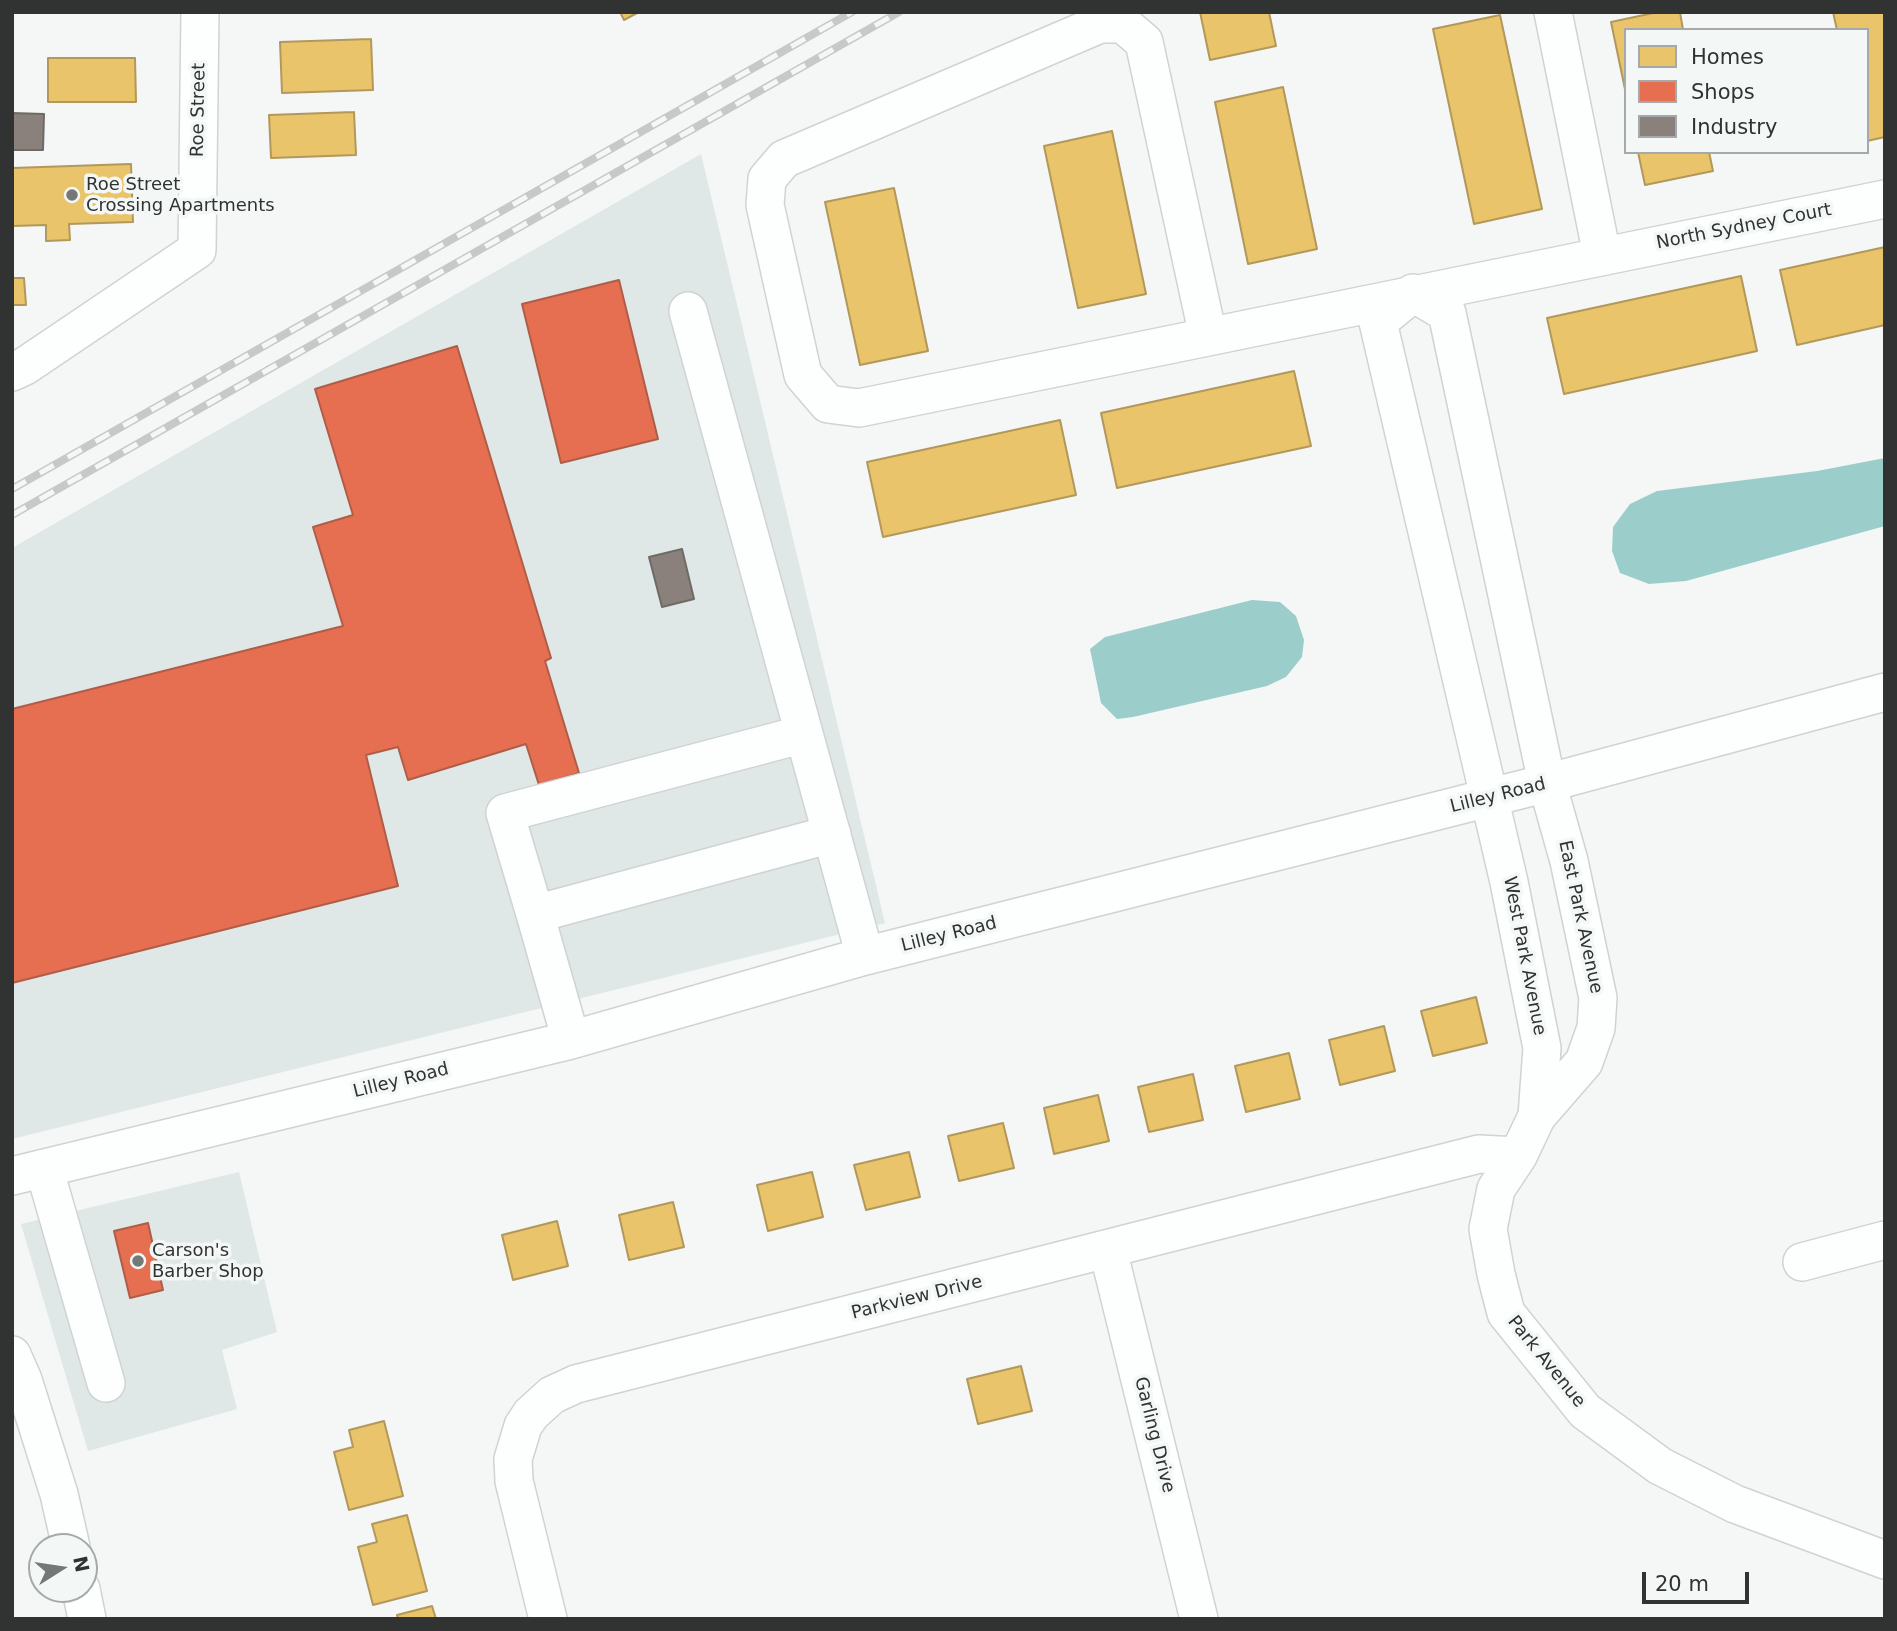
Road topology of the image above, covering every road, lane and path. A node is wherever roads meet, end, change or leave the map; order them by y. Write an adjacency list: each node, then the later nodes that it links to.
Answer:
1 (200, 12): 8 (street, Roe Street)
2 (1553, 12): 4 (street)
3 (1885, 199): 4 (street, North Sydney Court)
4 (1602, 256): 5 (street, North Sydney Court)
5 (1413, 293): 7 (street, North Sydney Court); 11 (street, East Park Avenue); 12 (street, West Park Avenue)
6 (688, 311): 10 (street)
7 (1208, 336): 7 (street, North Sydney Court)
8 (12, 372)
9 (1885, 692): 11 (street, Lilley Road)
10 (804, 734): 13 (street); 14 (street)
11 (1547, 783): 12 (street, Lilley Road); 17 (street, East Park Avenue)
12 (1488, 798): 15 (street, Lilley Road); 17 (street, West Park Avenue)
13 (832, 834): 14 (street); 15 (street)
14 (535, 914): 16 (street)
15 (865, 956): 16 (street, Lilley Road)
16 (570, 1040): 19 (street, Lilley Road)
17 (1537, 1116): 18 (street, Park Avenue)
18 (1518, 1156): 21 (street, Parkview Drive); 26 (street, Park Avenue)
19 (28, 1172): 24 (street)
20 (1885, 1240): 22 (street)
21 (1108, 1250): 27 (street, Parkview Drive); 28 (street, Garling Drive)
22 (1802, 1262)
23 (12, 1355): 25 (street)
24 (106, 1382)
25 (68, 1533)
26 (1885, 1560)
27 (548, 1619)
28 (1199, 1619)

